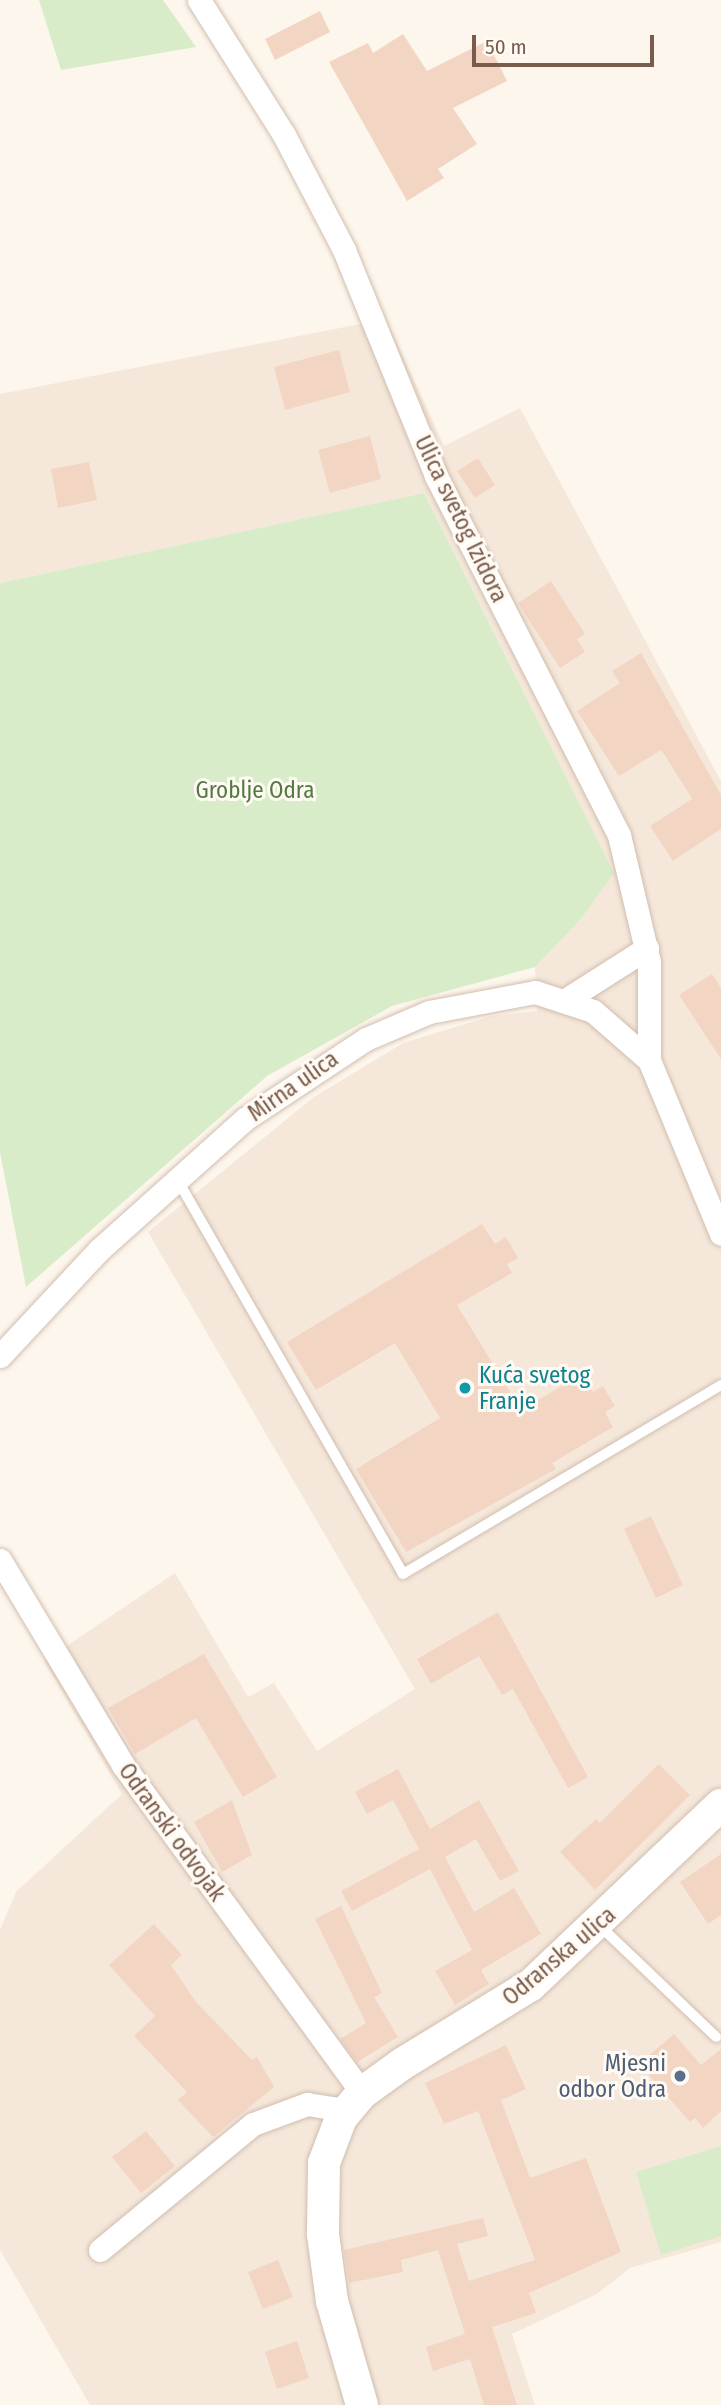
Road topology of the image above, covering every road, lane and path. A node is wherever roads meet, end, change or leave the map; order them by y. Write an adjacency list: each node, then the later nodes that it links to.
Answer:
1 (199, 0): 2 (street, Ulica svetog Izidora)
2 (647, 948): 3 (street); 4 (street, Ulica svetog Izidora)
3 (566, 999): 4 (street, Mirna ulica); 5 (street, Mirna ulica)
4 (649, 1060): 6 (street)
5 (177, 1179): 7 (street, Mirna ulica); 8 (lane)
6 (721, 1234)
7 (0, 1356)
8 (721, 1385)
9 (0, 1560): 13 (street, Odranski odvojak)
10 (721, 1805): 11 (street, Odranska ulica)
11 (599, 1925): 12 (lane); 13 (street, Odranska ulica)
12 (716, 2037)
13 (354, 2101): 14 (street); 15 (street)
14 (100, 2250)
15 (362, 2405)

